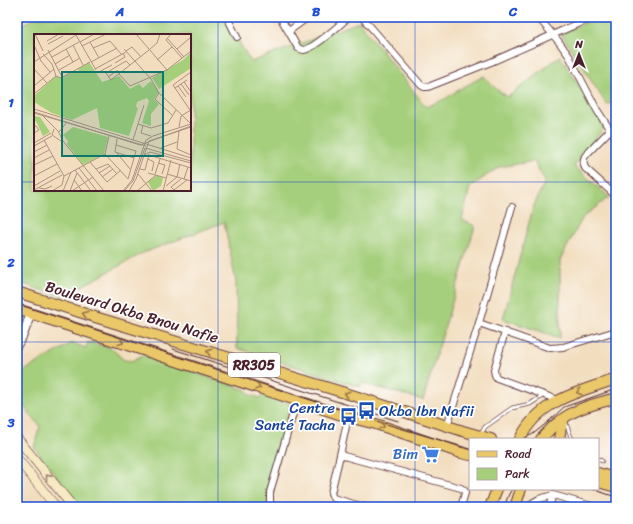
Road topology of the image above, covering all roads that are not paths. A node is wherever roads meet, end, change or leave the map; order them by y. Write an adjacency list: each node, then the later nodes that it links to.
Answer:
1 (23, 17): 9 (street)
2 (227, 17): 12 (street)
3 (280, 17): 10 (street)
4 (308, 17): 10 (street)
5 (349, 17): 10 (street)
6 (362, 17): 11 (street)
7 (538, 17): 11 (street)
8 (593, 17): 11 (street)
9 (17, 20)
10 (288, 31)
11 (553, 34): 13 (street)
12 (238, 37)
13 (610, 130): 14 (street); 15 (street)
14 (616, 136)
15 (616, 196)
16 (512, 207): 20 (street)
17 (17, 292): 31 (main road, Boulevard Okba Bnou Nafie / RR305, one-way to 17)
18 (18, 312): 19 (main road, Boulevard Okba Bnou Nafie / RR305)
19 (31, 313): 23 (street); 27 (main road, Boulevard Okba Bnou Nafie / RR305, one-way to 27)
20 (479, 323): 22 (street); 31 (street)
21 (616, 331): 22 (street)
22 (505, 332): 25 (street)
23 (17, 345)
24 (616, 379): 28 (main road, one-way to 28)
25 (545, 395): 28 (street); 33 (lane)
26 (616, 398): 30 (main road)
27 (297, 400): 29 (main road, Boulevard Okba Bnou Nafie / RR305); 57 (street)
28 (558, 400): 32 (main road)
29 (348, 416): 39 (street); 40 (main road, Boulevard Okba Bnou Nafie / RR305, one-way to 40)
30 (564, 418): 36 (main road); 37 (main road); 38 (lane)
31 (447, 426): 33 (main road, Boulevard Okba Bnou Nafie / RR305)
32 (522, 435)
33 (480, 436): 35 (main road, Boulevard Okba Bnou Nafie / RR305)
34 (17, 438): 56 (main road, one-way to 34)
35 (487, 438)
36 (542, 438)
37 (559, 438)
38 (572, 438)
39 (340, 455): 52 (street); 60 (street)
40 (469, 455)
41 (17, 458): 55 (main road)
42 (611, 464): 43 (lane)
43 (616, 468)
44 (599, 473): 45 (main road)
45 (616, 478)
46 (599, 482): 47 (main road)
47 (616, 487)
48 (493, 490): 53 (main road)
49 (497, 490): 53 (main road)
50 (520, 492): 54 (street); 61 (main road)
51 (553, 495): 54 (street); 62 (street); 63 (street)
52 (344, 501): 58 (street); 59 (street)
53 (491, 504)
54 (530, 505)
55 (56, 507)
56 (73, 507)
57 (271, 507)
58 (349, 507)
59 (364, 507)
60 (461, 507)
61 (515, 507)
62 (549, 507)
63 (595, 507)

